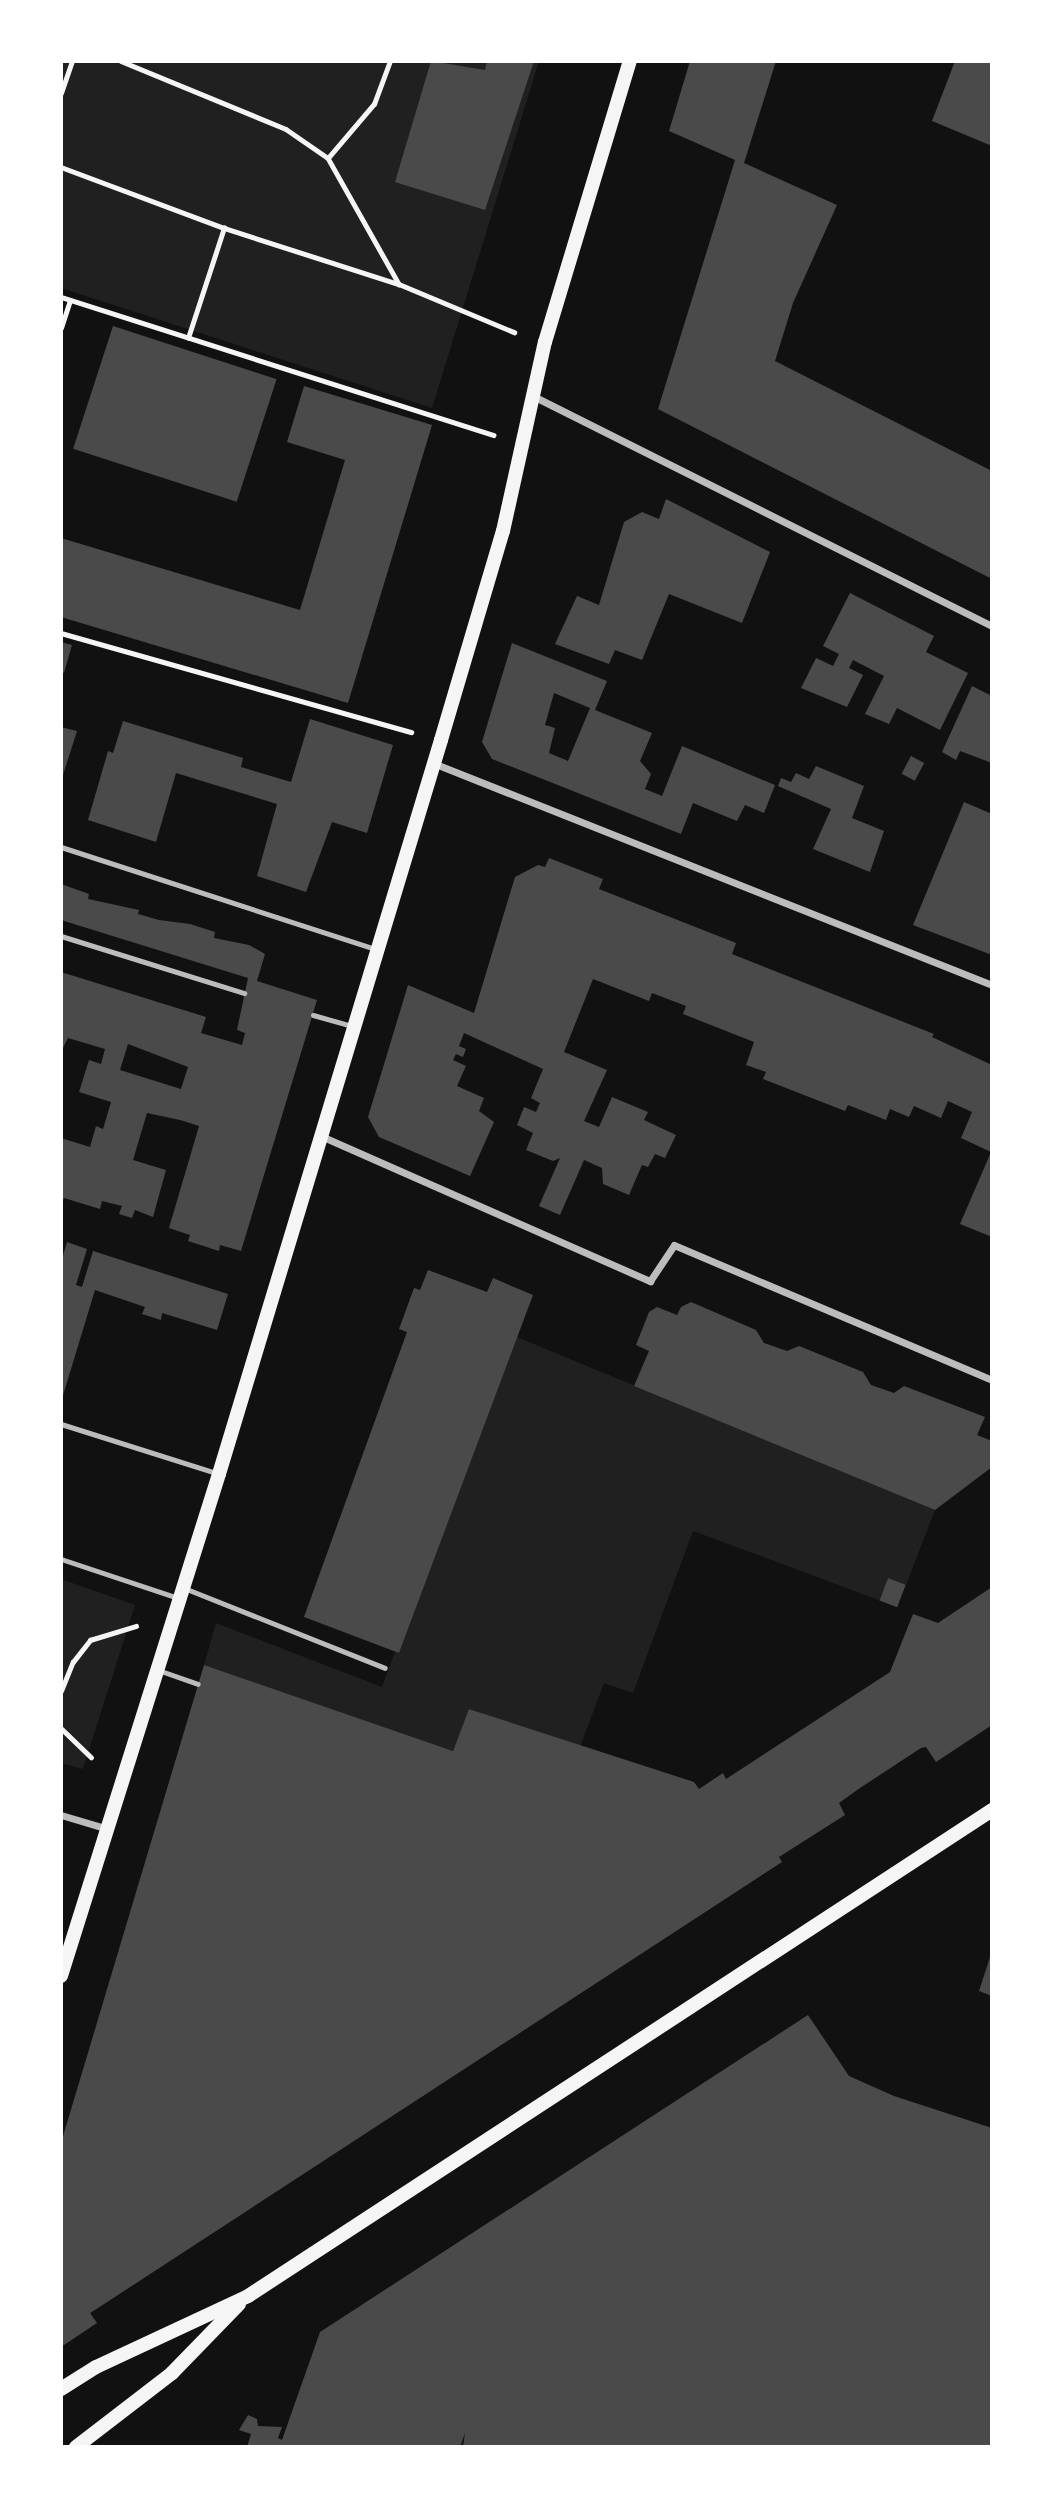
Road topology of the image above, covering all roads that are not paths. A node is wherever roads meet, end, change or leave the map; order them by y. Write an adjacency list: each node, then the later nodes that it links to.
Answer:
1 (630, 61): 2 (main road)
2 (532, 395): 3 (street); 4 (main road)
3 (992, 626)
4 (433, 763): 7 (main road); 8 (street)
5 (61, 847): 7 (lane)
6 (61, 936): 9 (lane)
7 (378, 950): 11 (main road)
8 (992, 985)
9 (244, 993)
10 (313, 1014): 11 (lane)
11 (355, 1027): 12 (main road)
12 (320, 1136): 13 (street); 15 (main road)
13 (992, 1380)
14 (61, 1424): 15 (lane)
15 (219, 1474): 17 (main road)
16 (61, 1559): 17 (lane)
17 (182, 1593): 18 (lane); 19 (main road)
18 (385, 1668)
19 (156, 1669): 20 (lane); 23 (main road)
20 (198, 1684)
21 (992, 1810): 25 (main road)
22 (61, 1815): 23 (street)
23 (105, 1828): 24 (main road)
24 (61, 1976)
25 (248, 2296): 26 (main road); 27 (main road)
26 (61, 2389)
27 (76, 2447)

